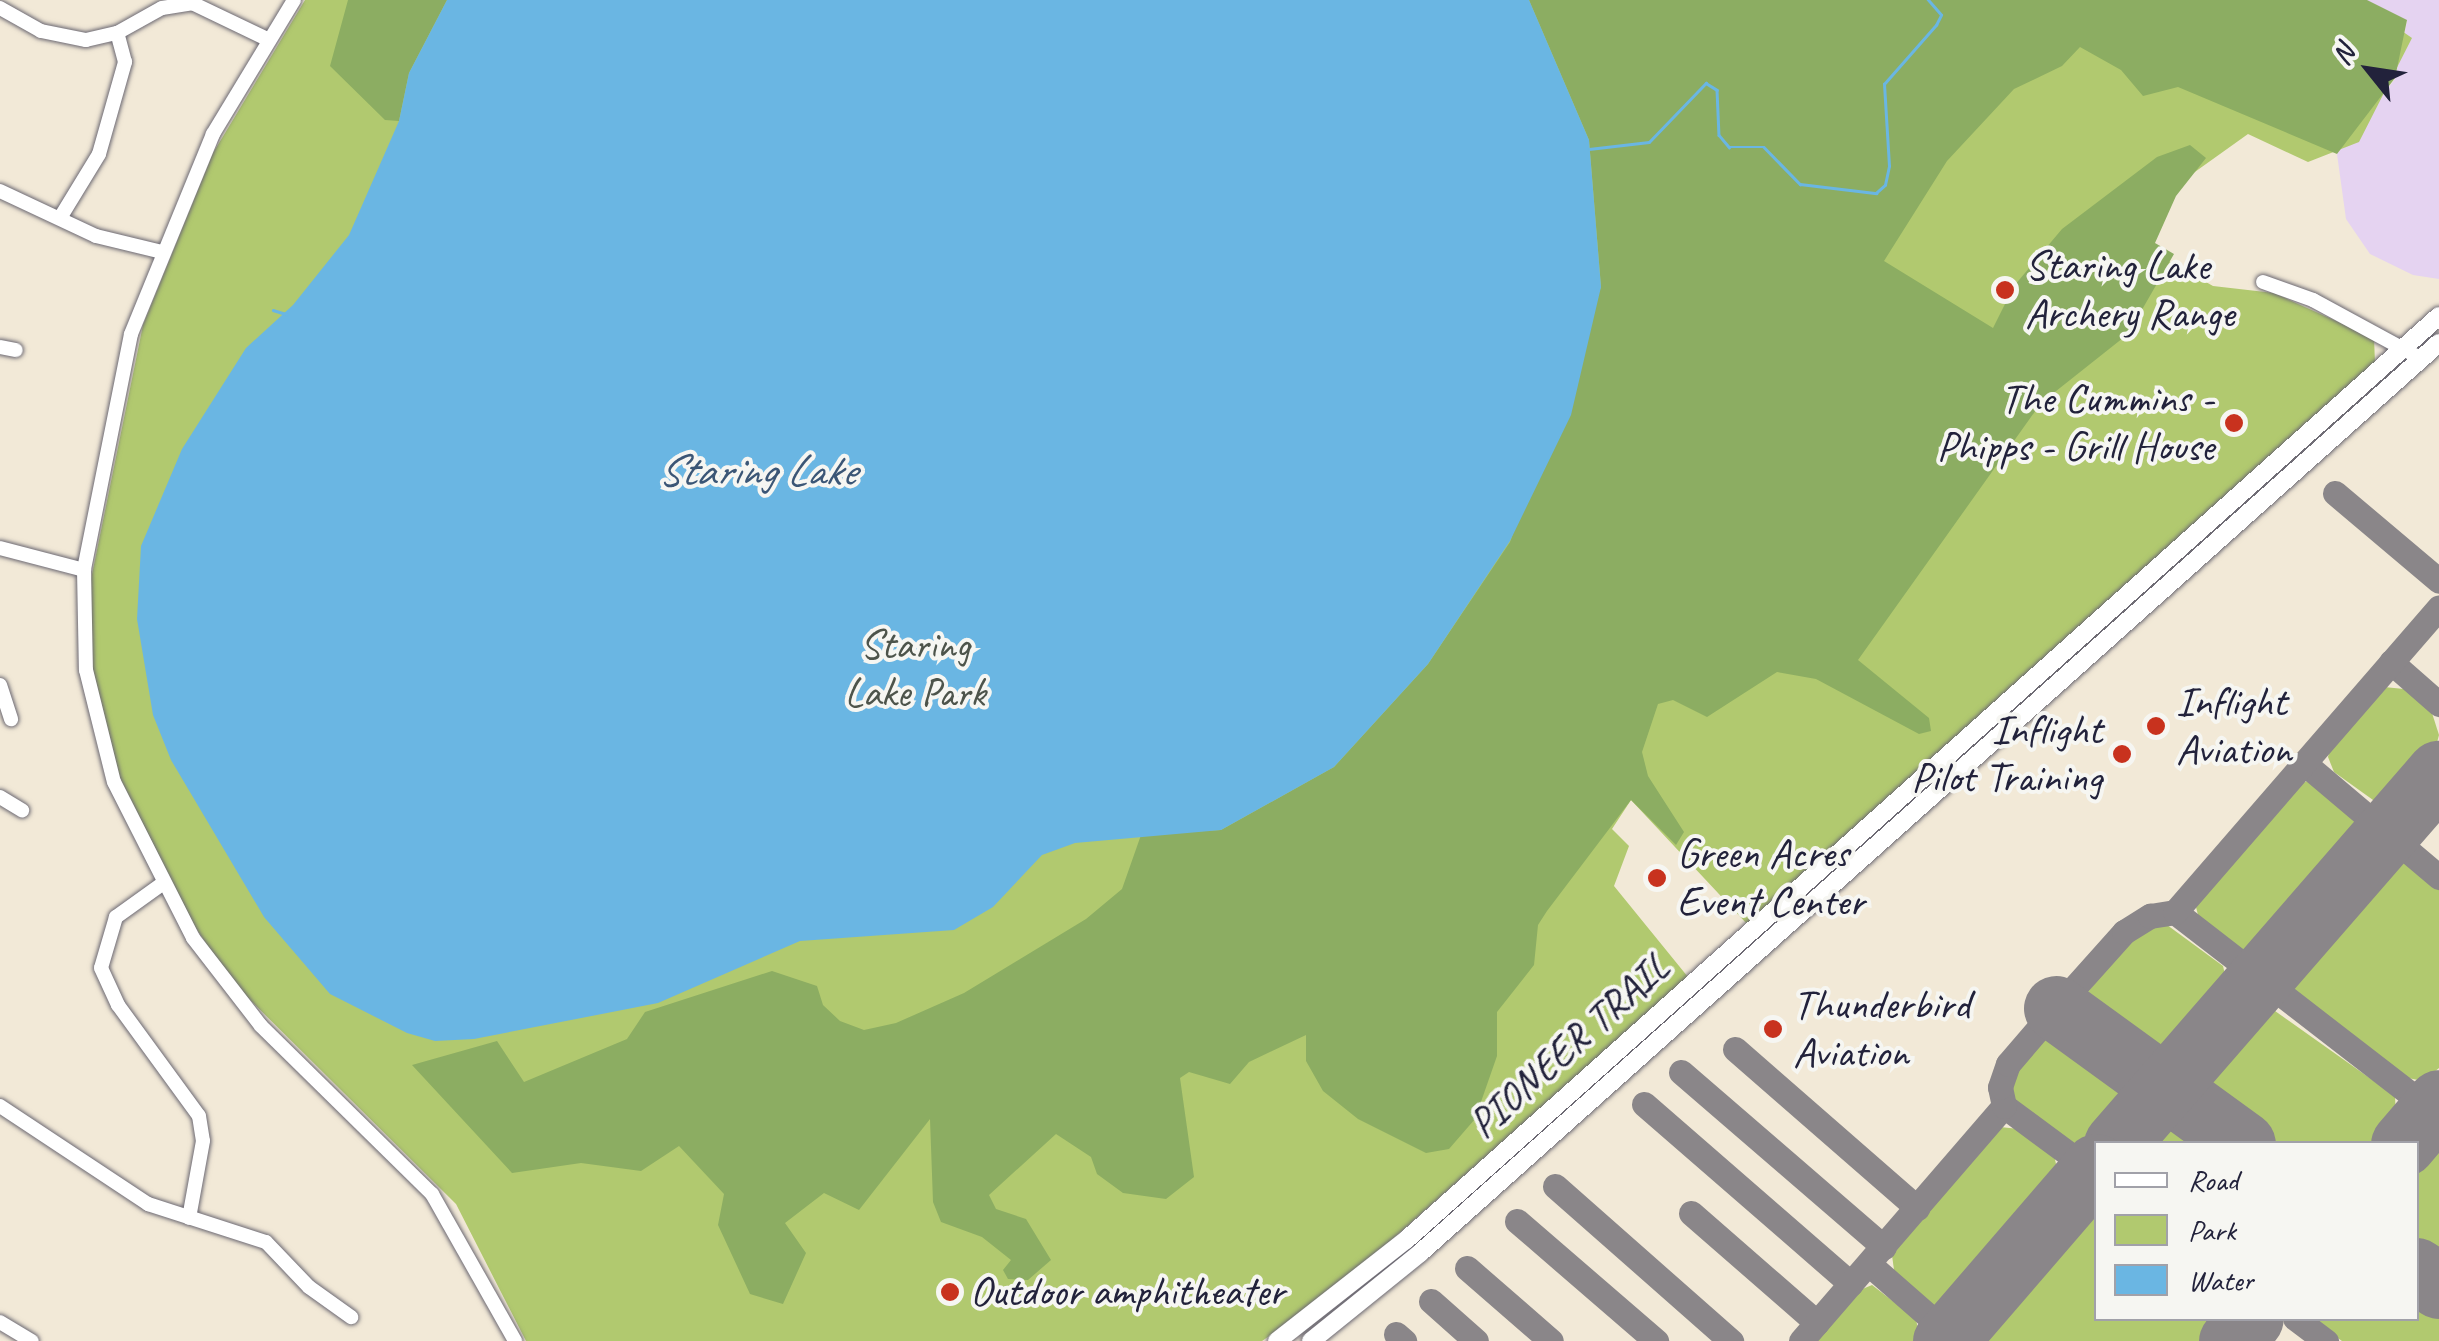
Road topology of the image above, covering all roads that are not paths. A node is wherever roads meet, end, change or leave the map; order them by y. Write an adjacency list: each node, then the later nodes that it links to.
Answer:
1 (294, 0): 4 (street)
2 (0, 8): 3 (street)
3 (117, 33): 4 (street); 6 (street)
4 (266, 39): 7 (street)
5 (0, 192): 6 (street)
6 (60, 218): 7 (street)
7 (162, 252): 16 (street)
8 (2263, 282): 12 (street)
9 (2439, 316): 12 (main road, PIONEER TRAIL)
10 (2439, 343): 14 (main road, PIONEER TRAIL)
11 (0, 346): 13 (street)
12 (2401, 348): 14 (street); 28 (main road, PIONEER TRAIL)
13 (16, 350)
14 (2420, 358): 29 (main road, PIONEER TRAIL)
15 (0, 548): 16 (street)
16 (84, 570): 21 (street)
17 (0, 685): 18 (street)
18 (11, 720)
19 (0, 798): 20 (street)
20 (22, 810)
21 (162, 884): 23 (street); 27 (street)
22 (0, 1106): 23 (street)
23 (189, 1218): 24 (street)
24 (351, 1317)
25 (0, 1322): 26 (street)
26 (32, 1341)
27 (515, 1341)
28 (1276, 1341)
29 (1312, 1341)

